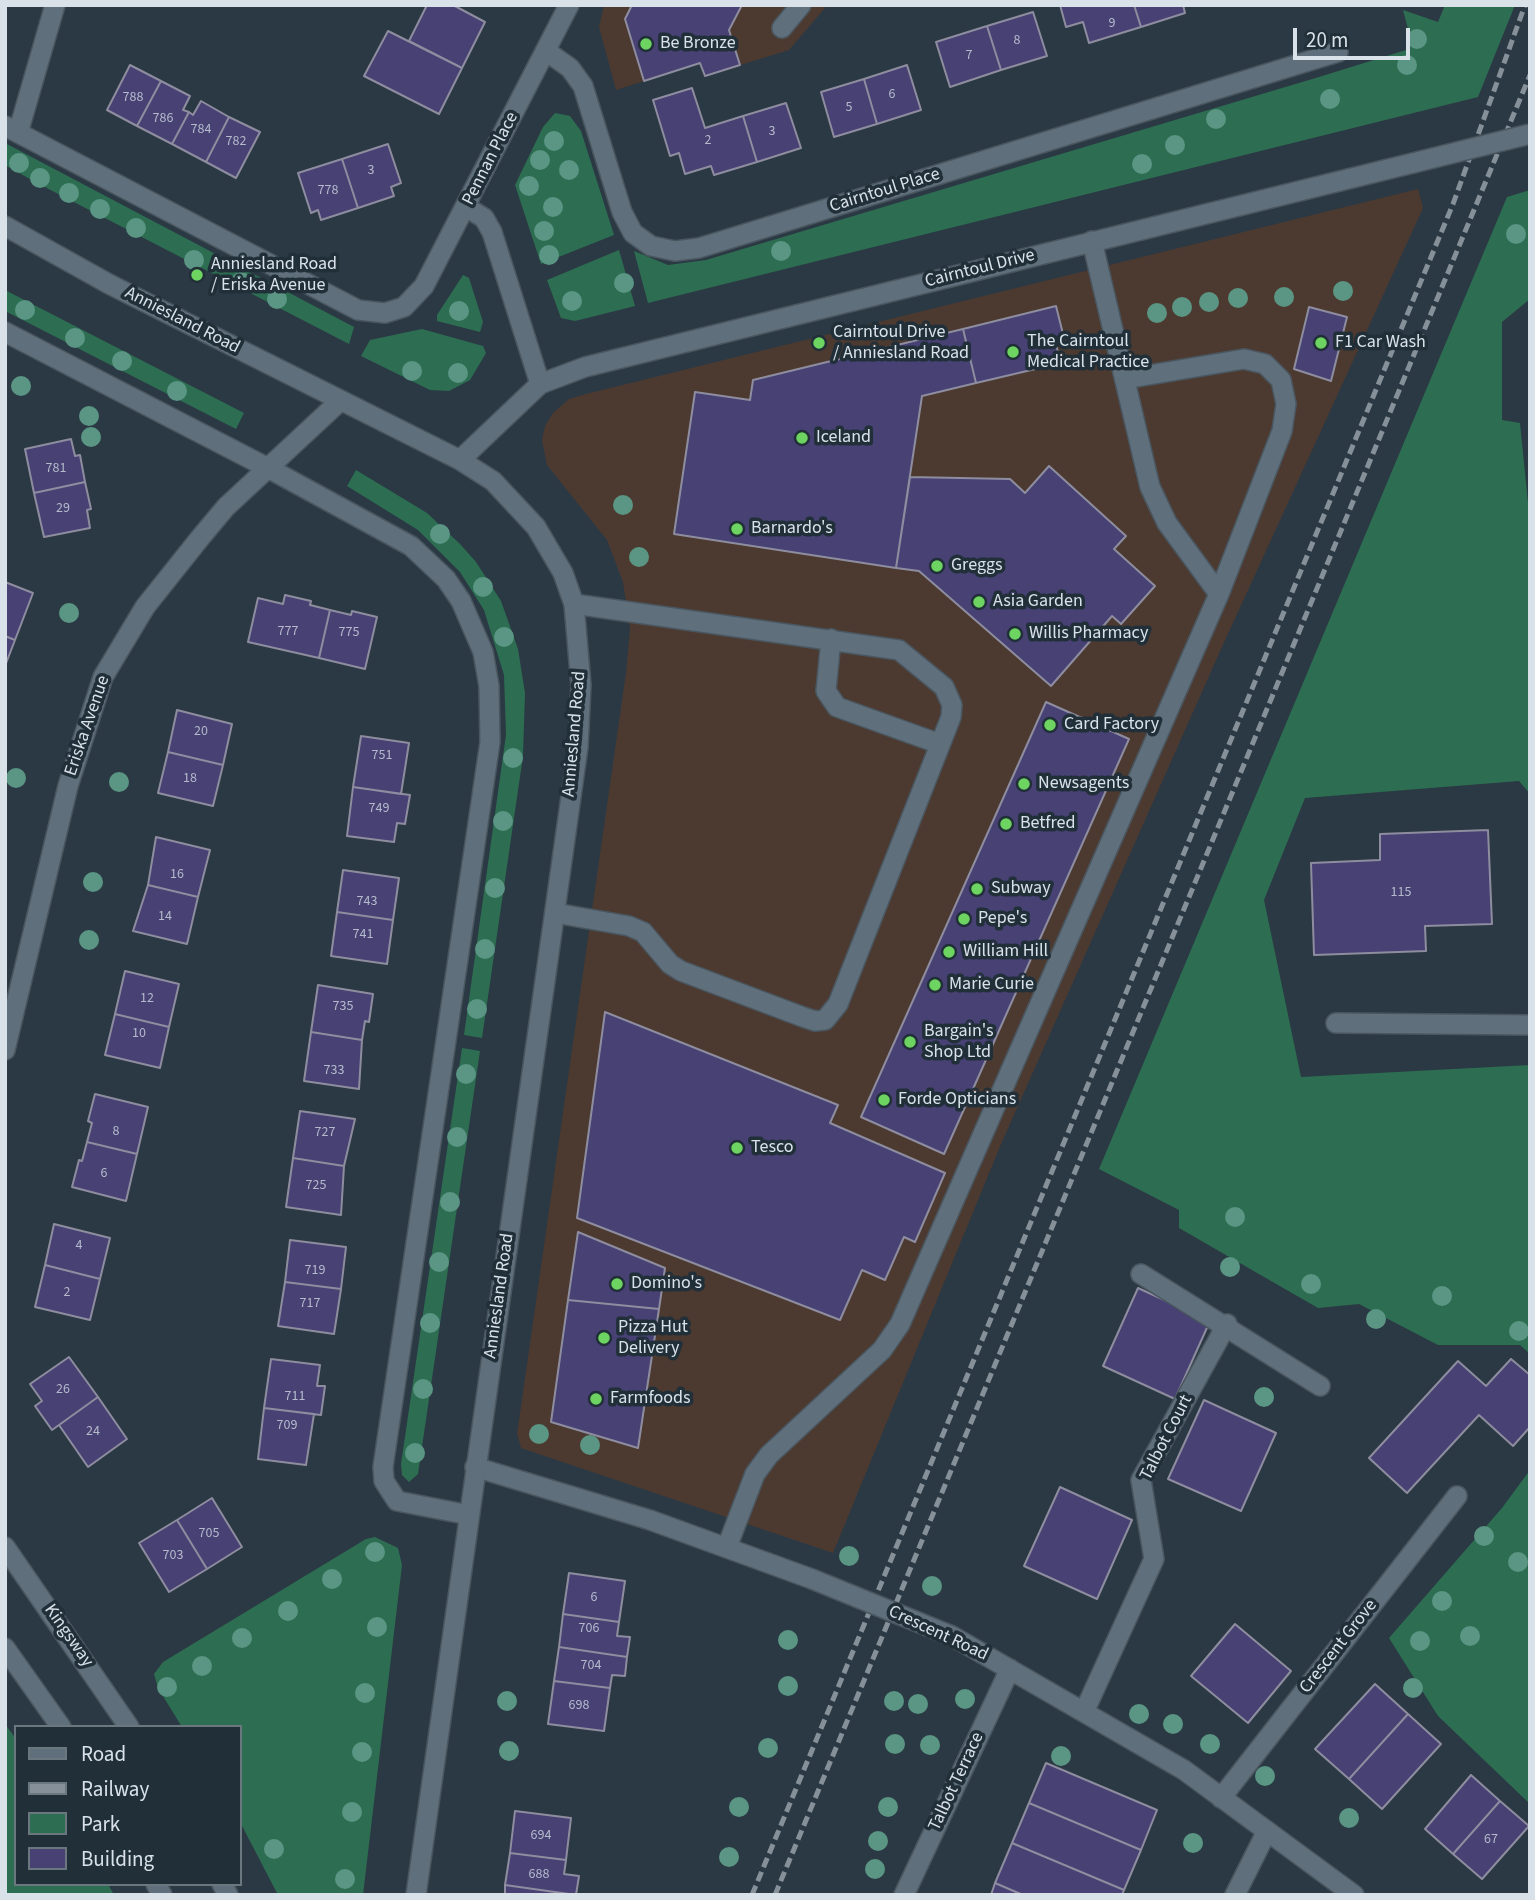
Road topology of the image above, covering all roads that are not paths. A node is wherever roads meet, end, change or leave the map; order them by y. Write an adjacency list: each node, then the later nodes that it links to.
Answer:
1 (55, 5): 7 (street)
2 (569, 5): 5 (street, Pennan Place)
3 (801, 5): 4 (street)
4 (782, 28)
5 (546, 51): 6 (street, Cairntoul Place); 9 (street, Pennan Place)
6 (1338, 52)
7 (12, 129): 9 (street, Pennan Place)
8 (1530, 134): 11 (street, Cairntoul Drive, bridge)
9 (466, 207): 14 (street)
10 (5, 226): 15 (street, Anniesland Road)
11 (1091, 241): 13 (street); 14 (street, Cairntoul Drive)
12 (5, 332): 17 (street)
13 (1125, 379): 18 (street); 18 (street)
14 (540, 384): 16 (street, Cairntoul Drive)
15 (340, 401): 16 (street, Anniesland Road); 17 (street, Eriska Avenue)
16 (460, 460): 19 (street, Anniesland Road)
17 (268, 468): 25 (street, Eriska Avenue); 31 (street)
18 (1219, 594): 33 (street)
19 (574, 604): 20 (street); 22 (street, Anniesland Road)
20 (831, 639): 21 (street); 21 (street)
21 (940, 744): 22 (street)
22 (555, 913): 29 (street, Anniesland Road)
23 (1336, 1023): 24 (street)
24 (1530, 1026)
25 (5, 1050)
26 (1141, 1273): 27 (street)
27 (1227, 1324): 28 (street); 36 (street, Talbot Court)
28 (1320, 1386)
29 (475, 1467): 31 (street, Anniesland Road); 33 (street, Crescent Road)
30 (1457, 1496): 39 (street, Crescent Grove)
31 (468, 1515): 41 (street, Anniesland Road)
32 (5, 1547): 38 (street, Kingsway)
33 (727, 1547): 35 (street, Crescent Road, bridge)
34 (5, 1648): 37 (street)
35 (1010, 1669): 36 (street, Crescent Road); 42 (street, Talbot Terrace)
36 (1084, 1712): 39 (street, Crescent Road)
37 (60, 1725)
38 (128, 1725)
39 (1221, 1798): 40 (street, Crescent Road)
40 (1267, 1831): 43 (street); 44 (street, Crescent Road)
41 (416, 1895)
42 (904, 1895)
43 (1235, 1895)
44 (1354, 1895)

